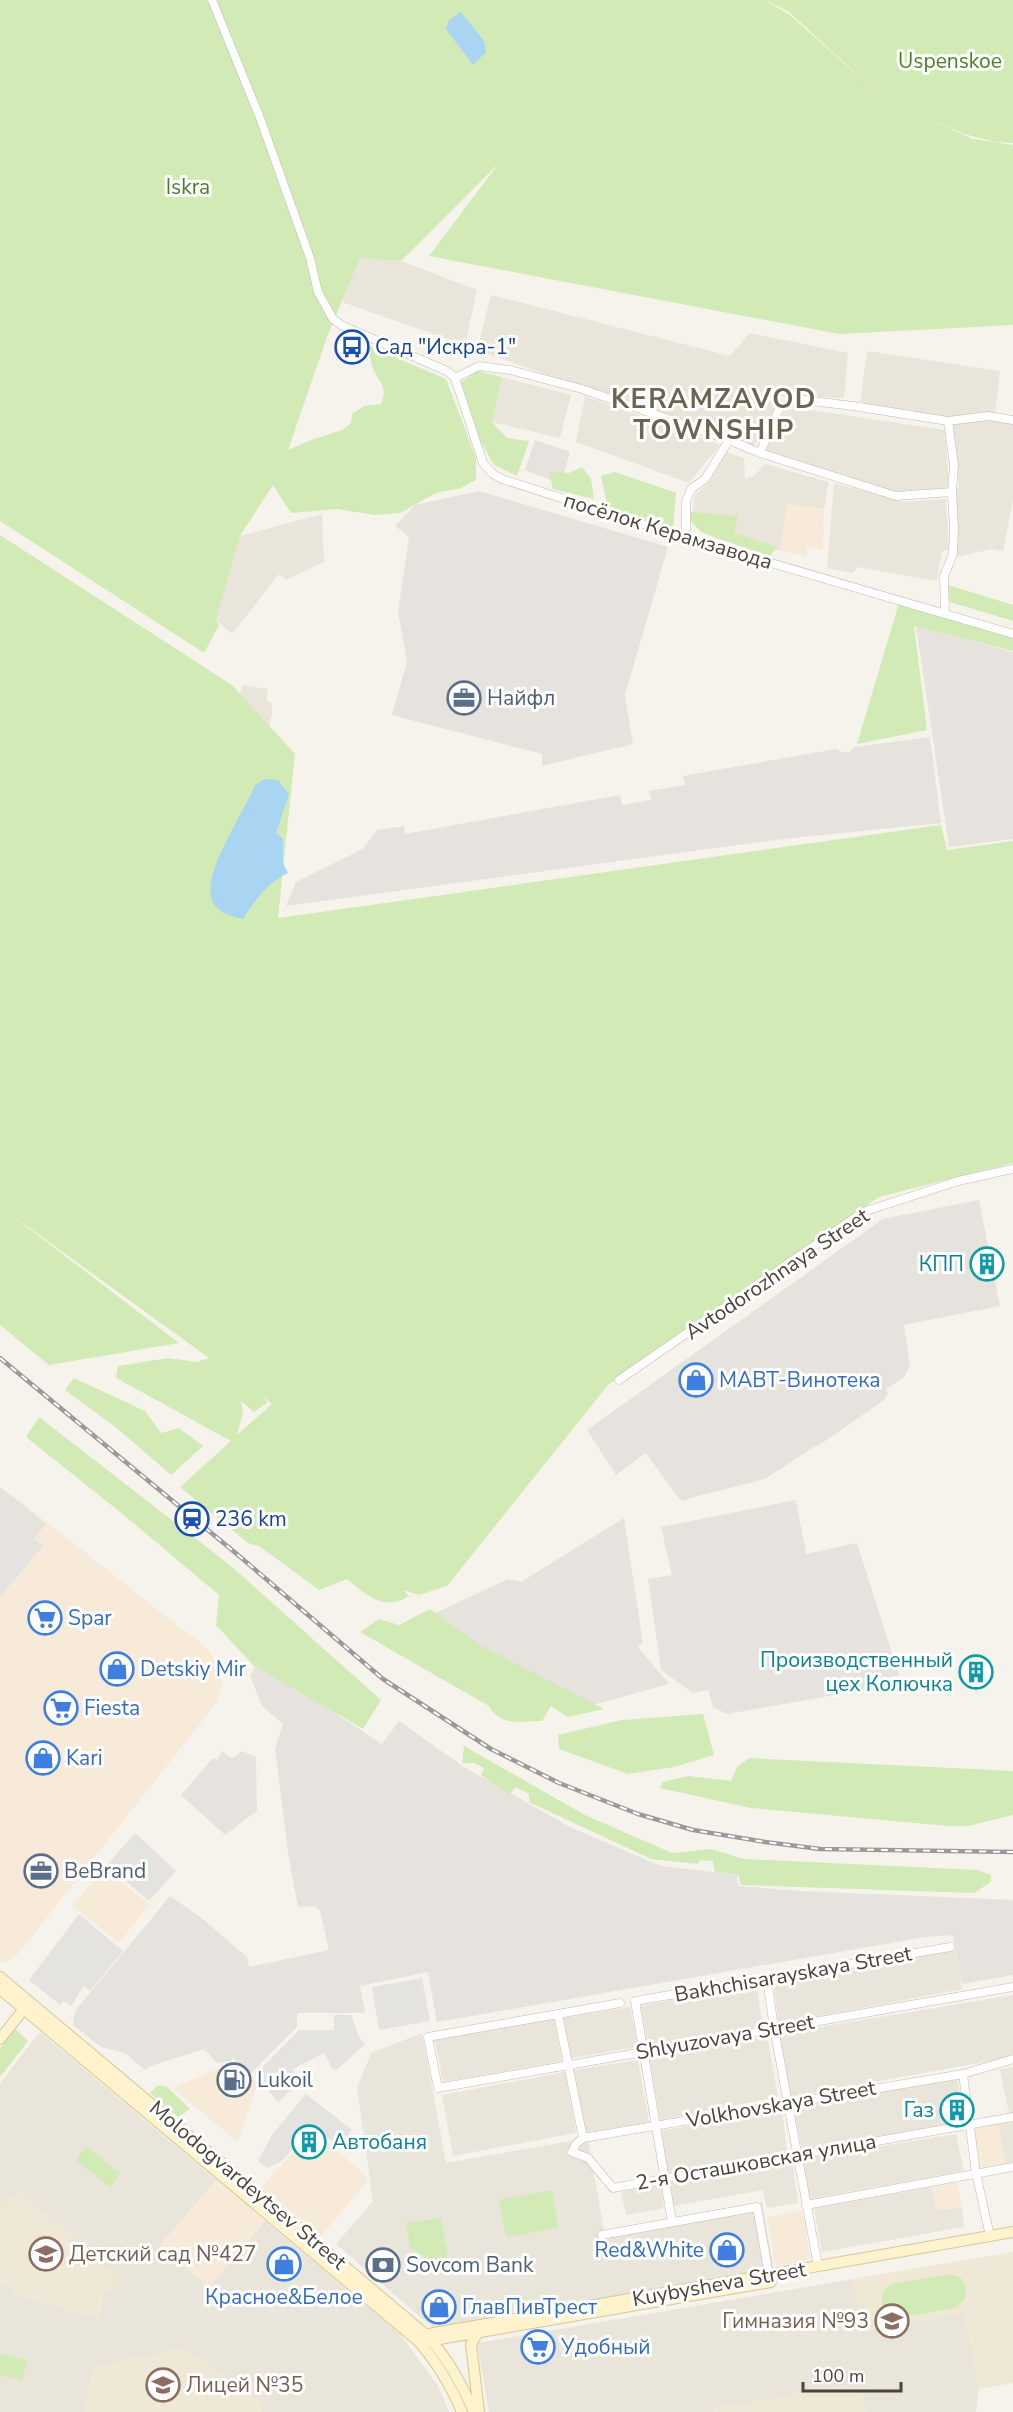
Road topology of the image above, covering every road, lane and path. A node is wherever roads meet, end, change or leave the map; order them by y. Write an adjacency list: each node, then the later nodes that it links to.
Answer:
1 (212, 0): 2 (street)
2 (455, 378): 5 (street); 8 (street, посёлок Керамзавода)
3 (1013, 420): 4 (street)
4 (948, 421): 6 (street); 7 (street)
5 (729, 440): 6 (street); 8 (street)
6 (760, 453): 7 (street)
7 (952, 492): 9 (street)
8 (686, 538): 9 (street, посёлок Керамзавода)
9 (945, 614): 10 (street)
10 (1013, 634)
11 (1013, 1169): 12 (street, Avtodorozhnaya Street)
12 (619, 1380)
13 (950, 1947): 15 (street, Bakhchisarayskaya Street)
14 (0, 1977): 19 (main road, Molodogvardeytsev Street)
15 (767, 1978): 21 (street); 23 (street, Bakhchisarayskaya Street)
16 (1013, 1987): 21 (street, Shlyuzovaya Street)
17 (0, 1989): 19 (main road, Molodogvardeytsev Street)
18 (620, 2003): 20 (street)
19 (27, 2006): 22 (main road); 47 (main road, Molodogvardeytsev Street)
20 (558, 2014): 25 (street); 25 (street, Shlyuzovaya Street)
21 (774, 2028): 23 (street, Shlyuzovaya Street); 27 (street)
22 (0, 2039)
23 (645, 2051): 25 (street, Shlyuzovaya Street); 30 (street)
24 (1013, 2059): 26 (street, Volkhovskaya Street)
25 (569, 2065): 31 (street)
26 (963, 2074): 27 (street, Volkhovskaya Street); 29 (street)
27 (788, 2102): 30 (street, Volkhovskaya Street); 32 (street)
28 (1013, 2117): 29 (street, 2-я Осташковская улица)
29 (971, 2124): 32 (street, 2-я Осташковская улица); 34 (street)
30 (656, 2126): 31 (street, Volkhovskaya Street); 35 (street)
31 (583, 2138): 35 (street, 2-я Осташковская улица)
32 (797, 2155): 35 (street, 2-я Осташковская улица); 36 (street)
33 (1013, 2167): 34 (street)
34 (976, 2173): 36 (street); 40 (street)
35 (663, 2179): 37 (street)
36 (806, 2205): 42 (street)
37 (672, 2222): 39 (street); 43 (street)
38 (1013, 2232): 40 (main road, Kuybysheva Street)
39 (602, 2235)
40 (990, 2239): 41 (main road, Kuybysheva Street); 42 (main road, Kuybysheva Street)
41 (1013, 2239)
42 (819, 2270): 43 (main road, Kuybysheva Street); 44 (main road, Kuybysheva Street)
43 (769, 2275): 44 (main road, Kuybysheva Street)
44 (648, 2300): 45 (main road, Kuybysheva Street)
45 (579, 2312): 46 (main road, Kuybysheva Street); 47 (main road, Kuybysheva Street)
46 (477, 2334): 47 (main road, Kuybysheva Street); 50 (main road)
47 (425, 2338): 48 (main road, Molodogvardeytsev Street); 49 (main road, Molodogvardeytsev Street)
48 (462, 2412)
49 (474, 2412)
50 (479, 2412)

